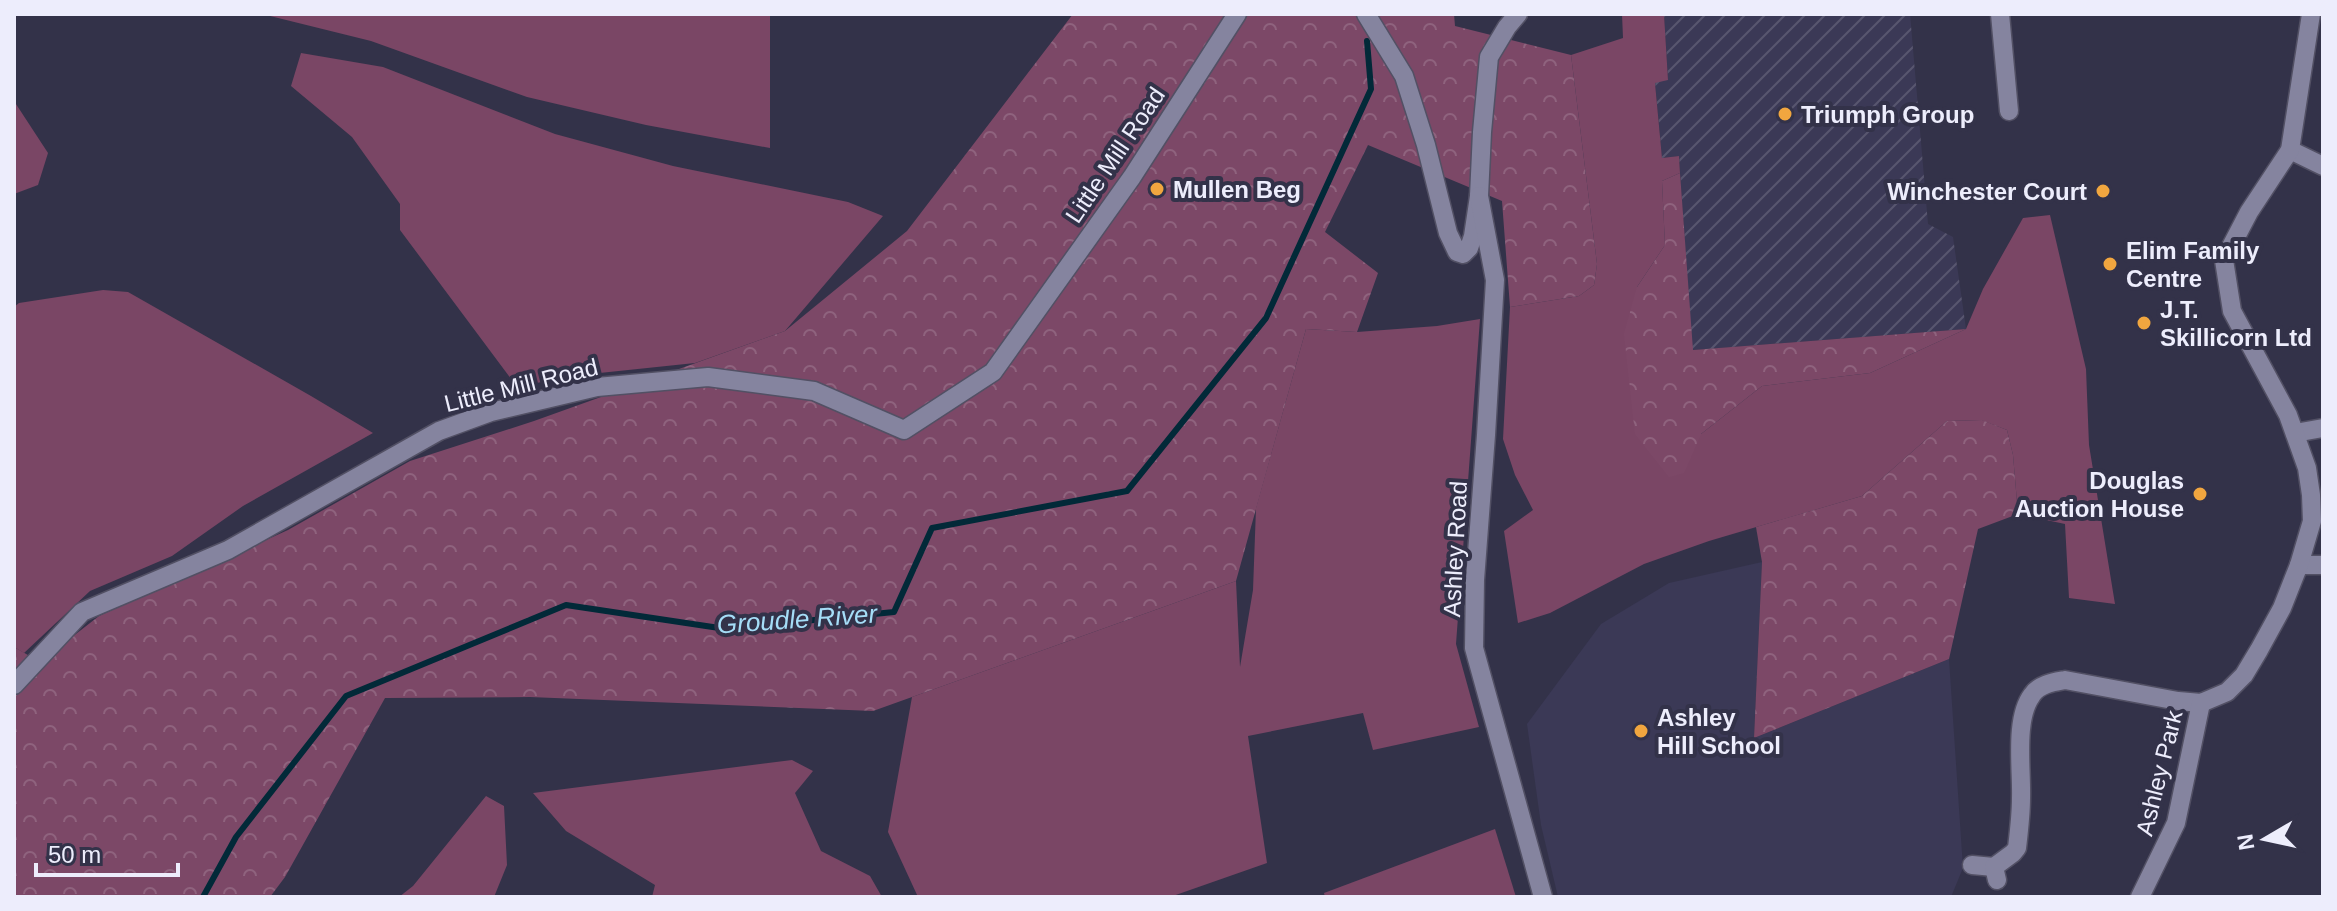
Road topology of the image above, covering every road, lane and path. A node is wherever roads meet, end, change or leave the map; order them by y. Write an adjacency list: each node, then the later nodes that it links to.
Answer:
1 (1237, 14): 14 (street, Little Mill Road)
2 (1366, 14): 9 (street)
3 (1518, 14): 9 (street)
4 (2000, 14): 6 (street)
5 (2311, 14): 7 (street)
6 (2009, 111)
7 (2290, 150): 8 (street); 11 (street, Ashley Park)
8 (2323, 166)
9 (1479, 196): 17 (street, Ashley Road)
10 (2323, 428): 11 (street)
11 (2295, 433): 13 (street, Ashley Park)
12 (2323, 565): 13 (street)
13 (2295, 574): 15 (street, Ashley Park)
14 (14, 685)
15 (2201, 703): 16 (street, Ashley Park); 18 (street, Ashley Park)
16 (1972, 865)
17 (1543, 897)
18 (2140, 897)

